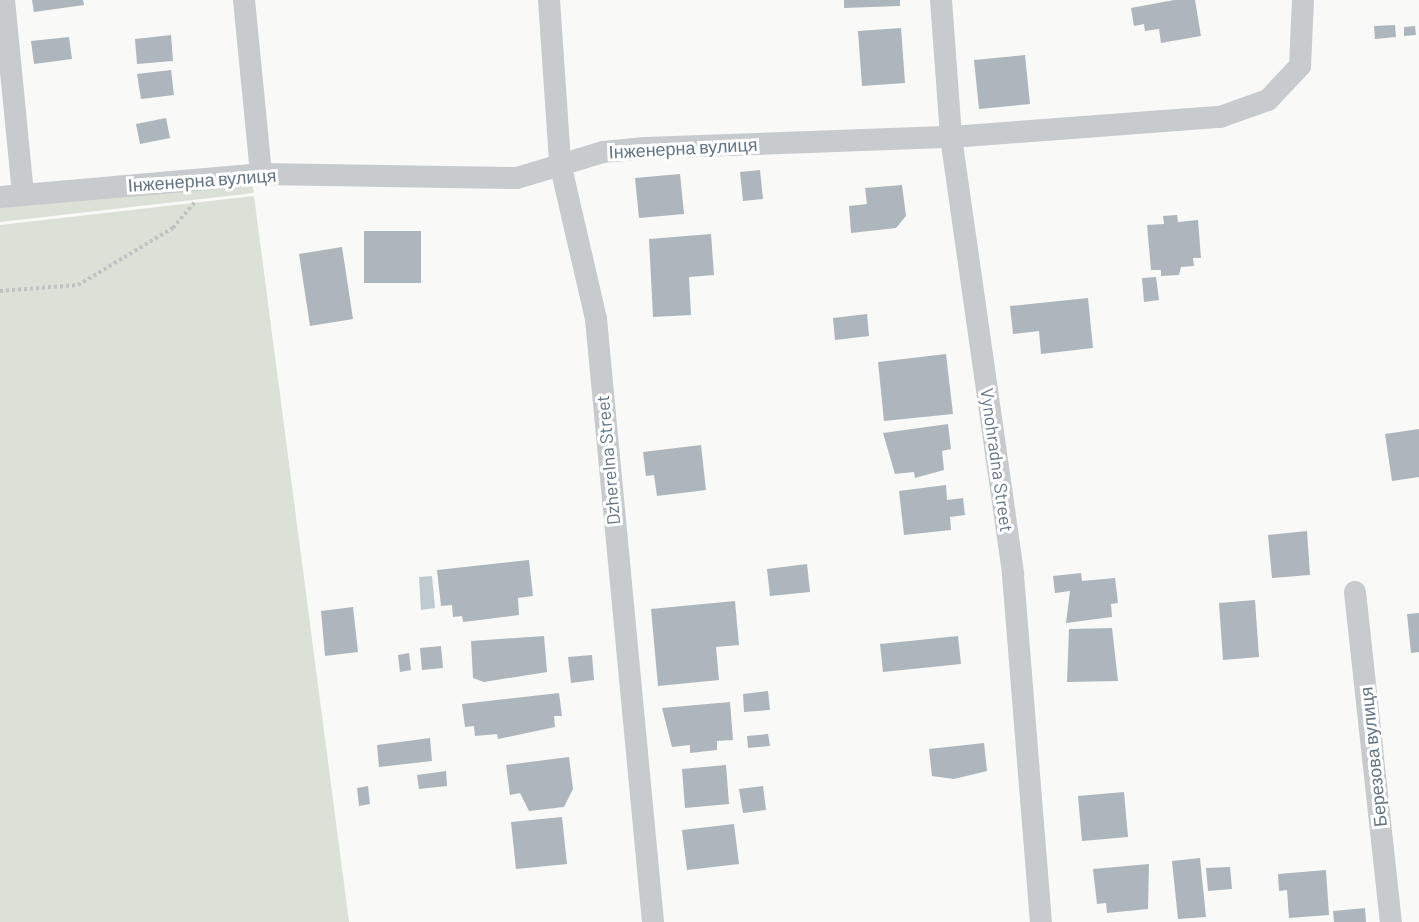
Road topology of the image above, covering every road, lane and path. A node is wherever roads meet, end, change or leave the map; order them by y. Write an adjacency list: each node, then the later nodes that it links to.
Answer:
1 (4, 0): 10 (street)
2 (244, 0): 8 (street)
3 (549, 0): 7 (street, Dzherelna Street)
4 (941, 0): 6 (street, Vynohradna Street)
5 (1303, 0): 6 (street, Інженерна вулиця)
6 (951, 137): 7 (street, Інженерна вулиця); 14 (street, Vynohradna Street)
7 (560, 163): 8 (street, Інженерна вулиця); 13 (street, Dzherelna Street)
8 (261, 174): 9 (street, Інженерна вулиця)
9 (215, 178): 10 (street, Інженерна вулиця); 11 (path)
10 (7, 199)
11 (0, 291)
12 (1355, 592): 15 (street, Березова вулиця)
13 (653, 922)
14 (1041, 922)
15 (1390, 922)

